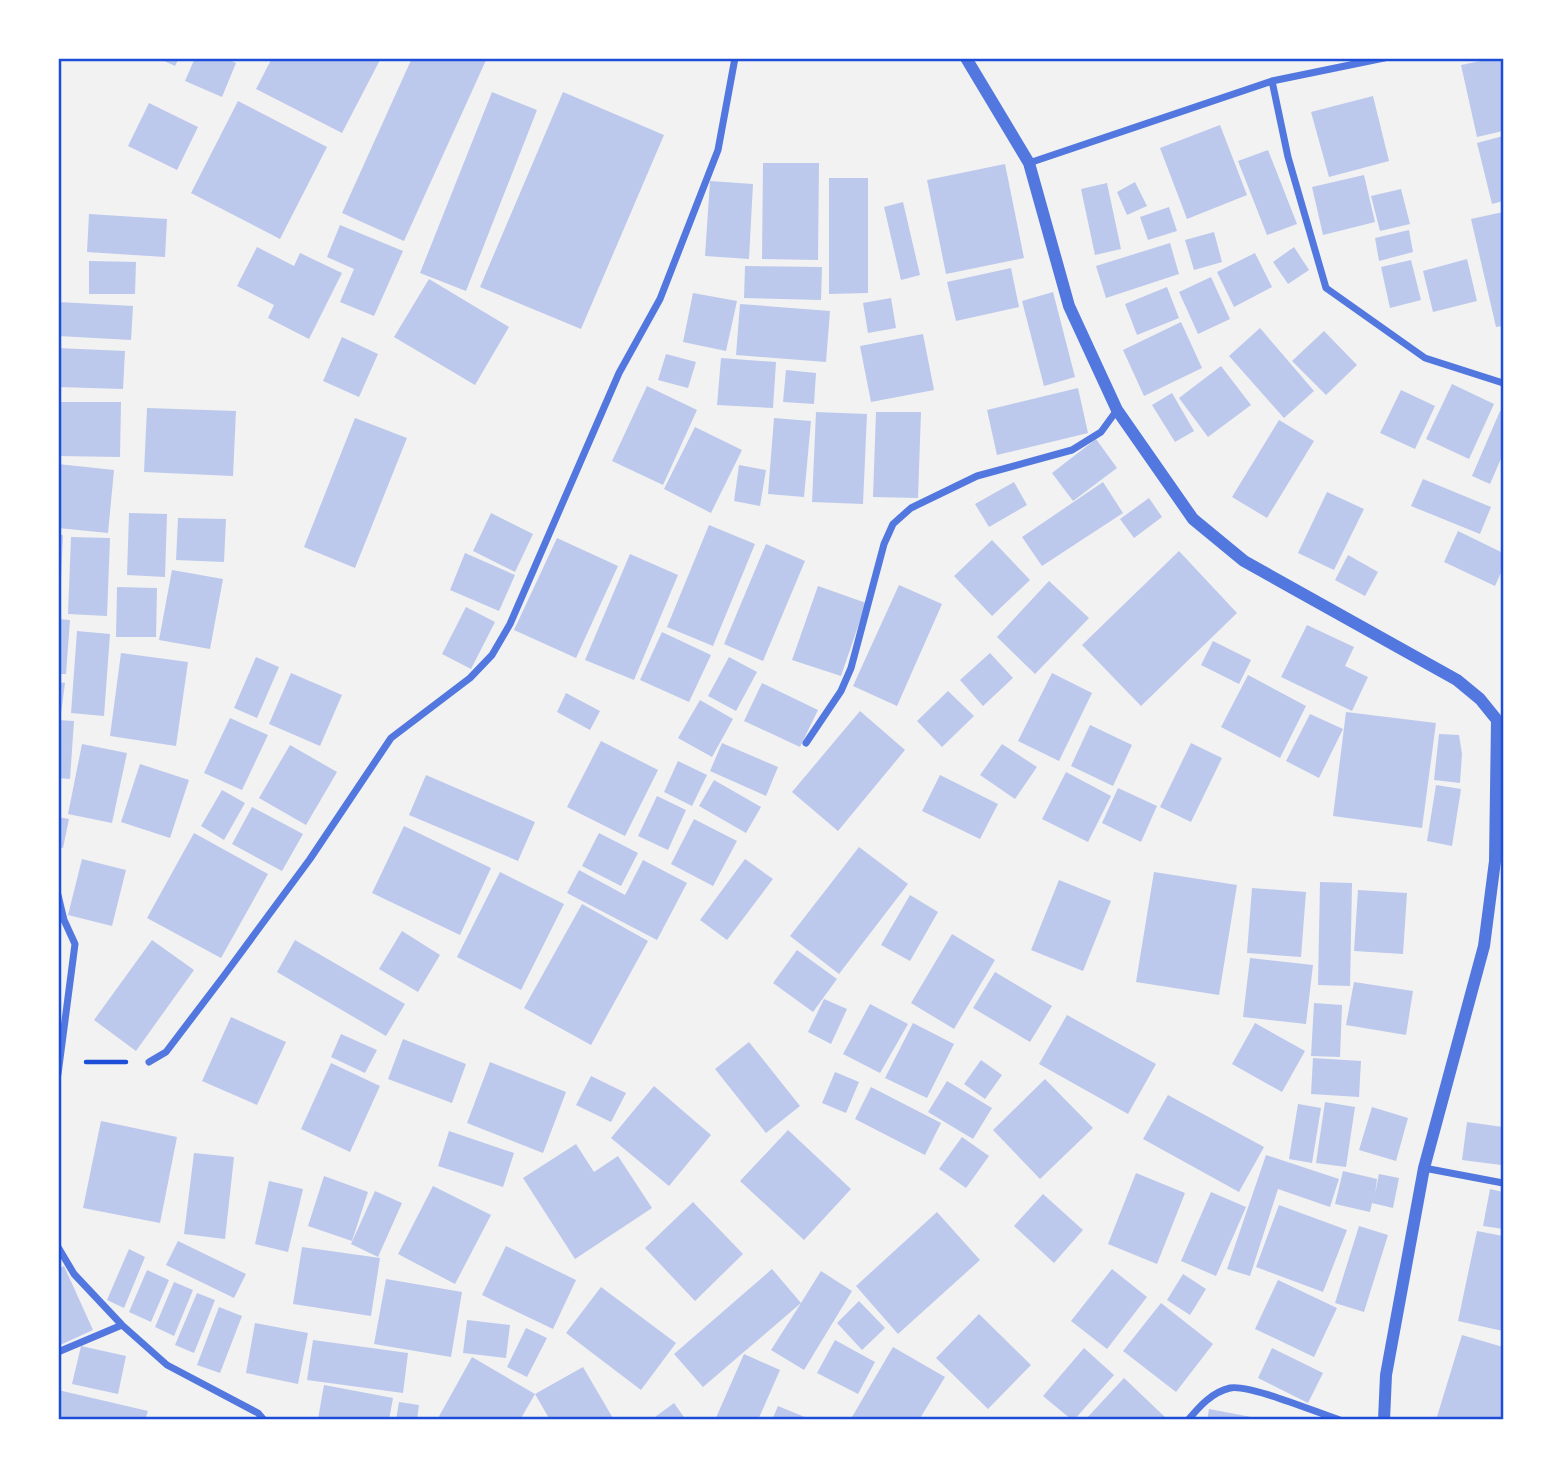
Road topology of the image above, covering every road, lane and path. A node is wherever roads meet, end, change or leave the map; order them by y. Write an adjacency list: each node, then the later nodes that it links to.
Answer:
1 (735, 58): 12 (street)
2 (966, 58): 5 (street)
3 (1384, 58): 4 (street)
4 (1272, 81): 5 (street); 6 (street)
5 (1029, 163): 7 (street)
6 (1503, 383)
7 (1117, 410): 8 (street); 9 (street)
8 (1500, 719): 14 (street)
9 (806, 743)
10 (58, 895): 11 (street)
11 (60, 1062): 12 (path); 13 (street)
12 (149, 1062)
13 (58, 1074)
14 (1424, 1168): 15 (street); 22 (street)
15 (1503, 1183)
16 (58, 1247): 17 (street)
17 (122, 1325): 18 (street); 19 (street)
18 (58, 1352)
19 (264, 1420)
20 (1188, 1420): 21 (street)
21 (1340, 1420)
22 (1384, 1420)

